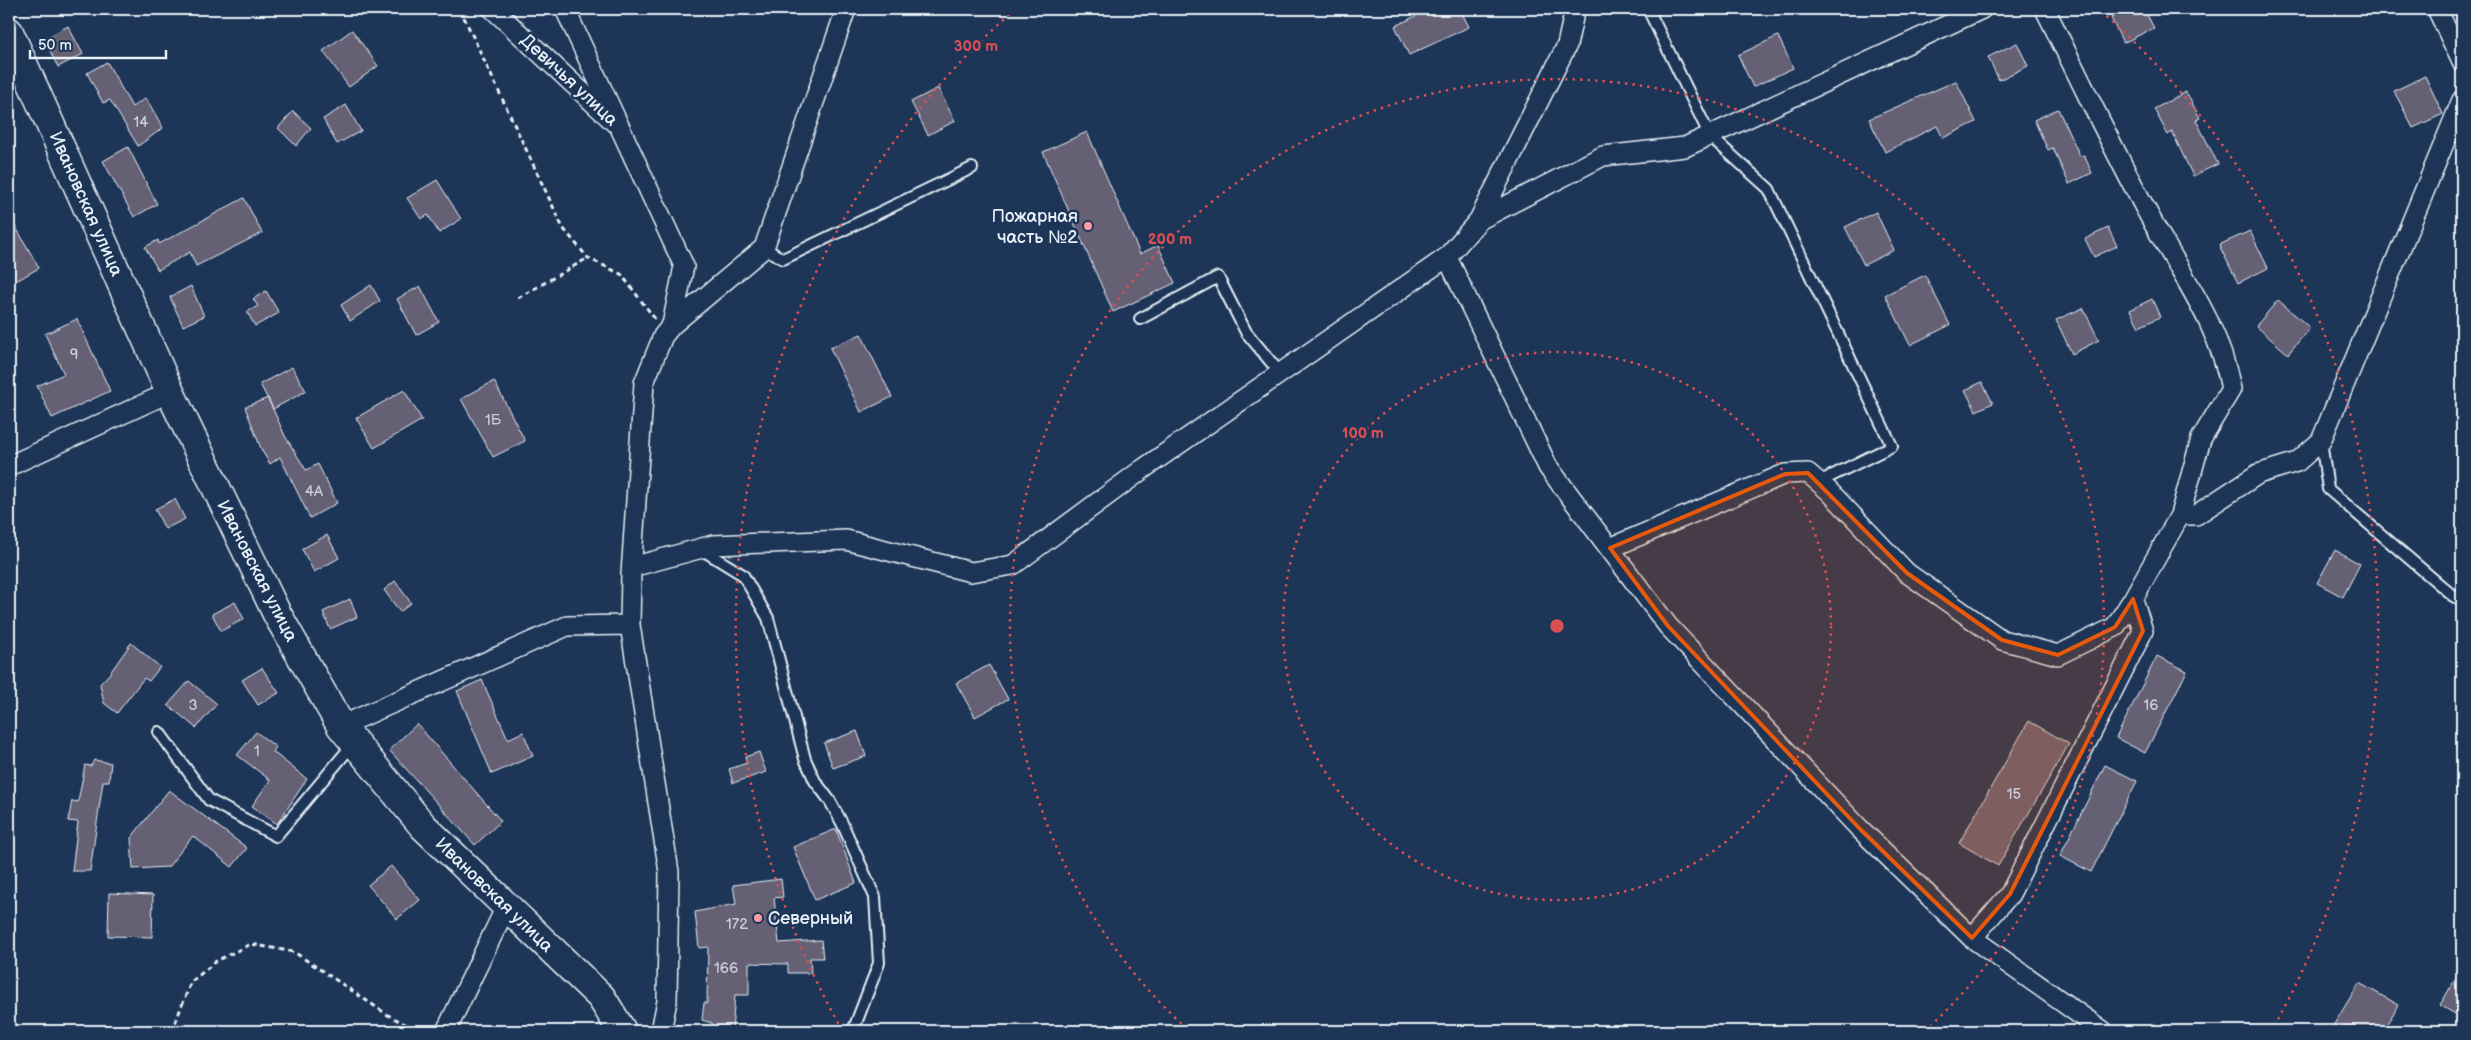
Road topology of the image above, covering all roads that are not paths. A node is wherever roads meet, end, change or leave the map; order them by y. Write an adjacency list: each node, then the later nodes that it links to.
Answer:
1 (493, 9): 12 (street, Девичья улица)
2 (565, 9): 12 (street)
3 (846, 9): 16 (street)
4 (1575, 9): 15 (street)
5 (1648, 9): 13 (lane)
6 (1982, 9): 13 (street)
7 (2045, 9): 25 (street)
8 (2437, 9): 10 (street)
9 (9, 32): 21 (main road, Ивановская улица)
10 (2462, 62)
11 (2462, 100): 22 (street)
12 (622, 130): 19 (street)
13 (1710, 136): 15 (street); 24 (lane)
14 (972, 168): 16 (lane)
15 (1479, 220): 17 (street)
16 (764, 248): 19 (street)
17 (1447, 257): 20 (street); 27 (street)
18 (1140, 319): 20 (lane)
19 (668, 330): 28 (street)
20 (1280, 374): 26 (street)
21 (170, 392): 23 (street); 33 (main road, Ивановская улица)
22 (2321, 441): 25 (street); 30 (lane)
23 (9, 466)
24 (1819, 482): 27 (street); 29 (street)
25 (2180, 514): 29 (street)
26 (697, 548): 28 (street); 39 (lane)
27 (1610, 548): 35 (street)
28 (632, 567): 31 (street)
29 (2133, 599): 35 (street)
30 (2462, 601)
31 (630, 625): 33 (street); 38 (street)
32 (158, 732): 33 (lane)
33 (347, 734): 34 (main road, Ивановская улица)
34 (506, 907): 36 (street); 37 (main road, Ивановская улица)
35 (1972, 938): 40 (street)
36 (446, 1031)
37 (622, 1031)
38 (661, 1031)
39 (853, 1031)
40 (2103, 1031)

